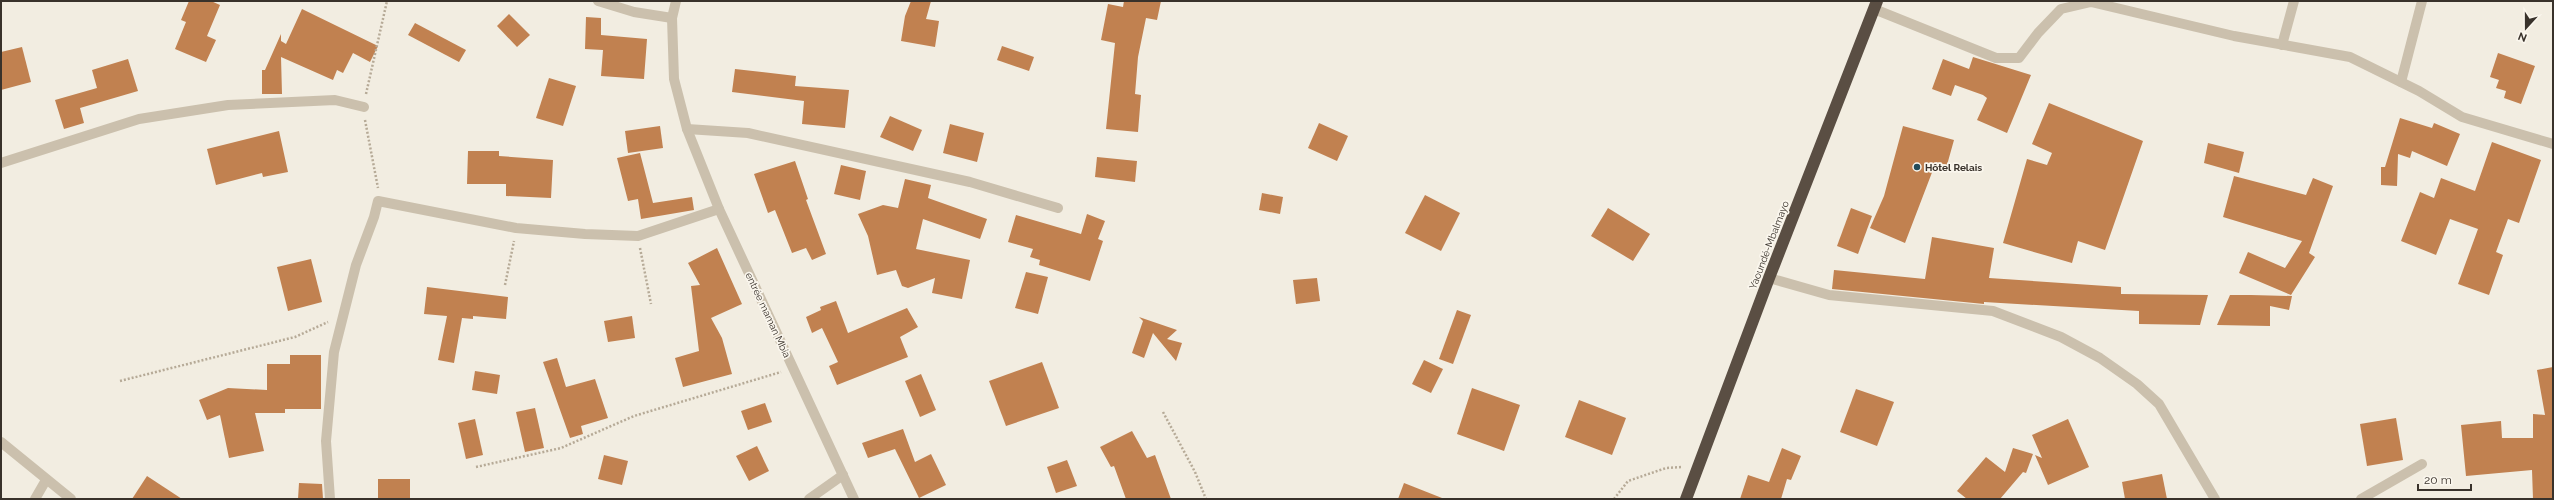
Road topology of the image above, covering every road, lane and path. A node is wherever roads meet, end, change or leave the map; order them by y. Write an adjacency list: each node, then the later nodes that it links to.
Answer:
1 (598, 1): 6 (street)
2 (676, 1): 6 (street, entrée maman Mbia)
3 (2294, 1): 7 (street)
4 (2422, 1): 8 (street)
5 (1876, 5): 7 (street); 17 (highway, Yaoundé-Mbalmayo)
6 (672, 18): 10 (street, entrée maman Mbia)
7 (2282, 45): 8 (street)
8 (2400, 82): 11 (street)
9 (364, 107): 12 (street)
10 (687, 128): 13 (street); 14 (street, entrée maman Mbia)
11 (2553, 144)
12 (1, 163)
13 (1058, 208)
14 (719, 209): 16 (street); 21 (street, entrée maman Mbia)
15 (516, 228): 16 (street); 18 (path); 20 (street)
16 (638, 236): 19 (path)
17 (1769, 278): 27 (highway, Yaoundé-Mbalmayo); 38 (street)
18 (505, 285)
19 (651, 304)
20 (344, 314): 22 (path); 32 (street)
21 (793, 369): 26 (path); 28 (street, entrée maman Mbia)
22 (120, 381)
23 (1163, 412): 35 (path)
24 (1, 442): 29 (street)
25 (2422, 464): 39 (street)
26 (476, 467)
27 (1697, 471): 36 (path); 37 (highway, Yaoundé-Mbalmayo)
28 (843, 475): 33 (street); 34 (street, entrée maman Mbia)
29 (46, 480): 30 (street); 31 (street)
30 (35, 499)
31 (71, 499)
32 (330, 499)
33 (809, 499)
34 (854, 499)
35 (1206, 499)
36 (1614, 499)
37 (1686, 499)
38 (2215, 499)
39 (2361, 499)

